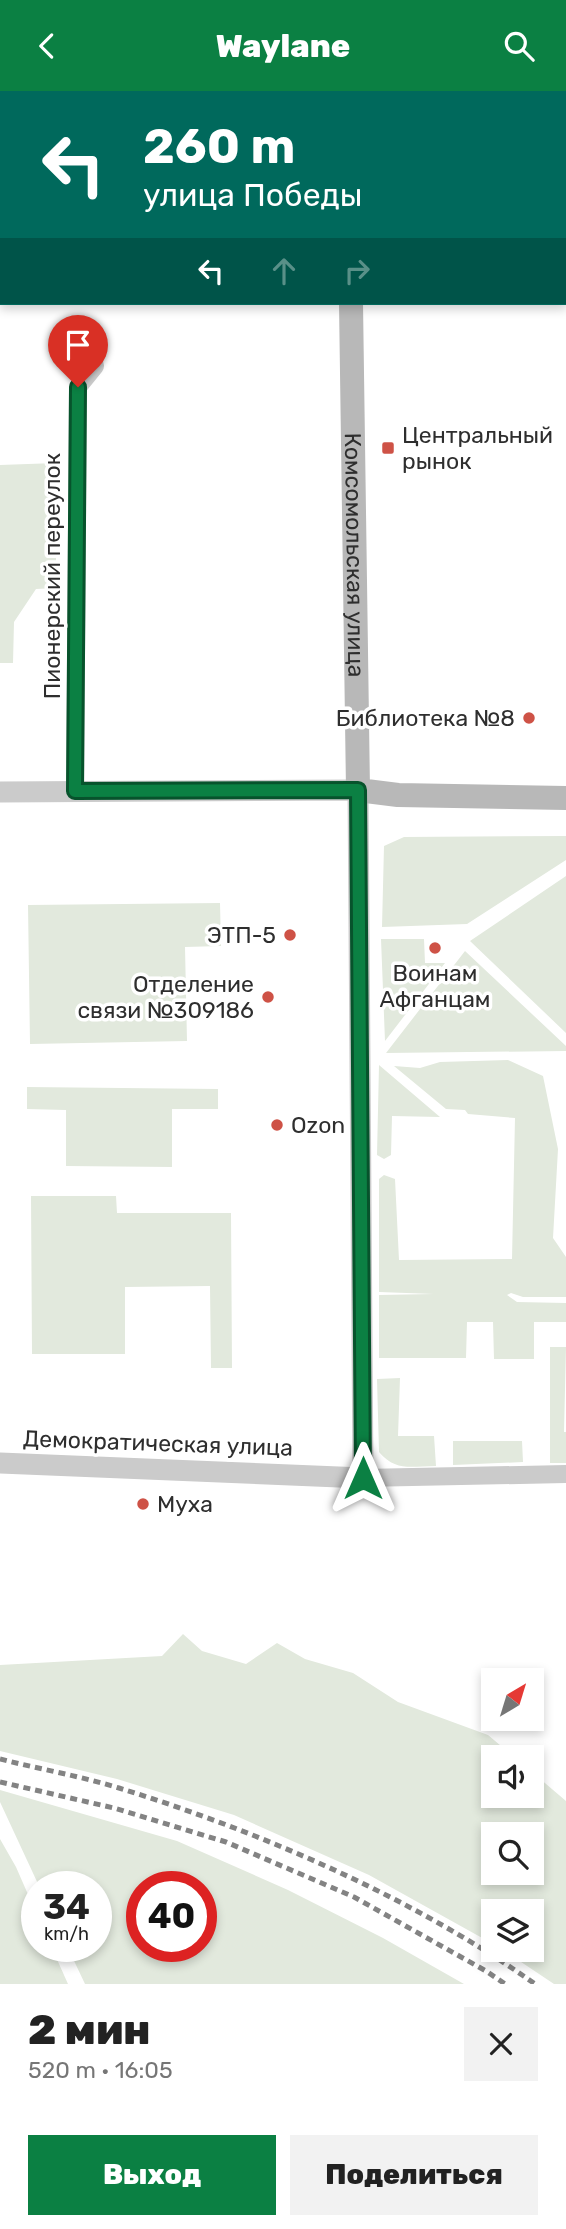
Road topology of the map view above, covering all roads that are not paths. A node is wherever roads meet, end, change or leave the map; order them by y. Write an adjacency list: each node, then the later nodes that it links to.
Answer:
1 (351, 305): 3 (main road, Комсомольская улица)
2 (96, 366): 4 (street, Пионерский переулок)
3 (358, 790): 4 (street); 6 (main road); 9 (street, Комсомольская улица)
4 (75, 791): 5 (street)
5 (0, 792)
6 (566, 797)
7 (0, 1463): 9 (street, Демократическая улица)
8 (566, 1474): 9 (street, Демократическая улица)
9 (363, 1478)

